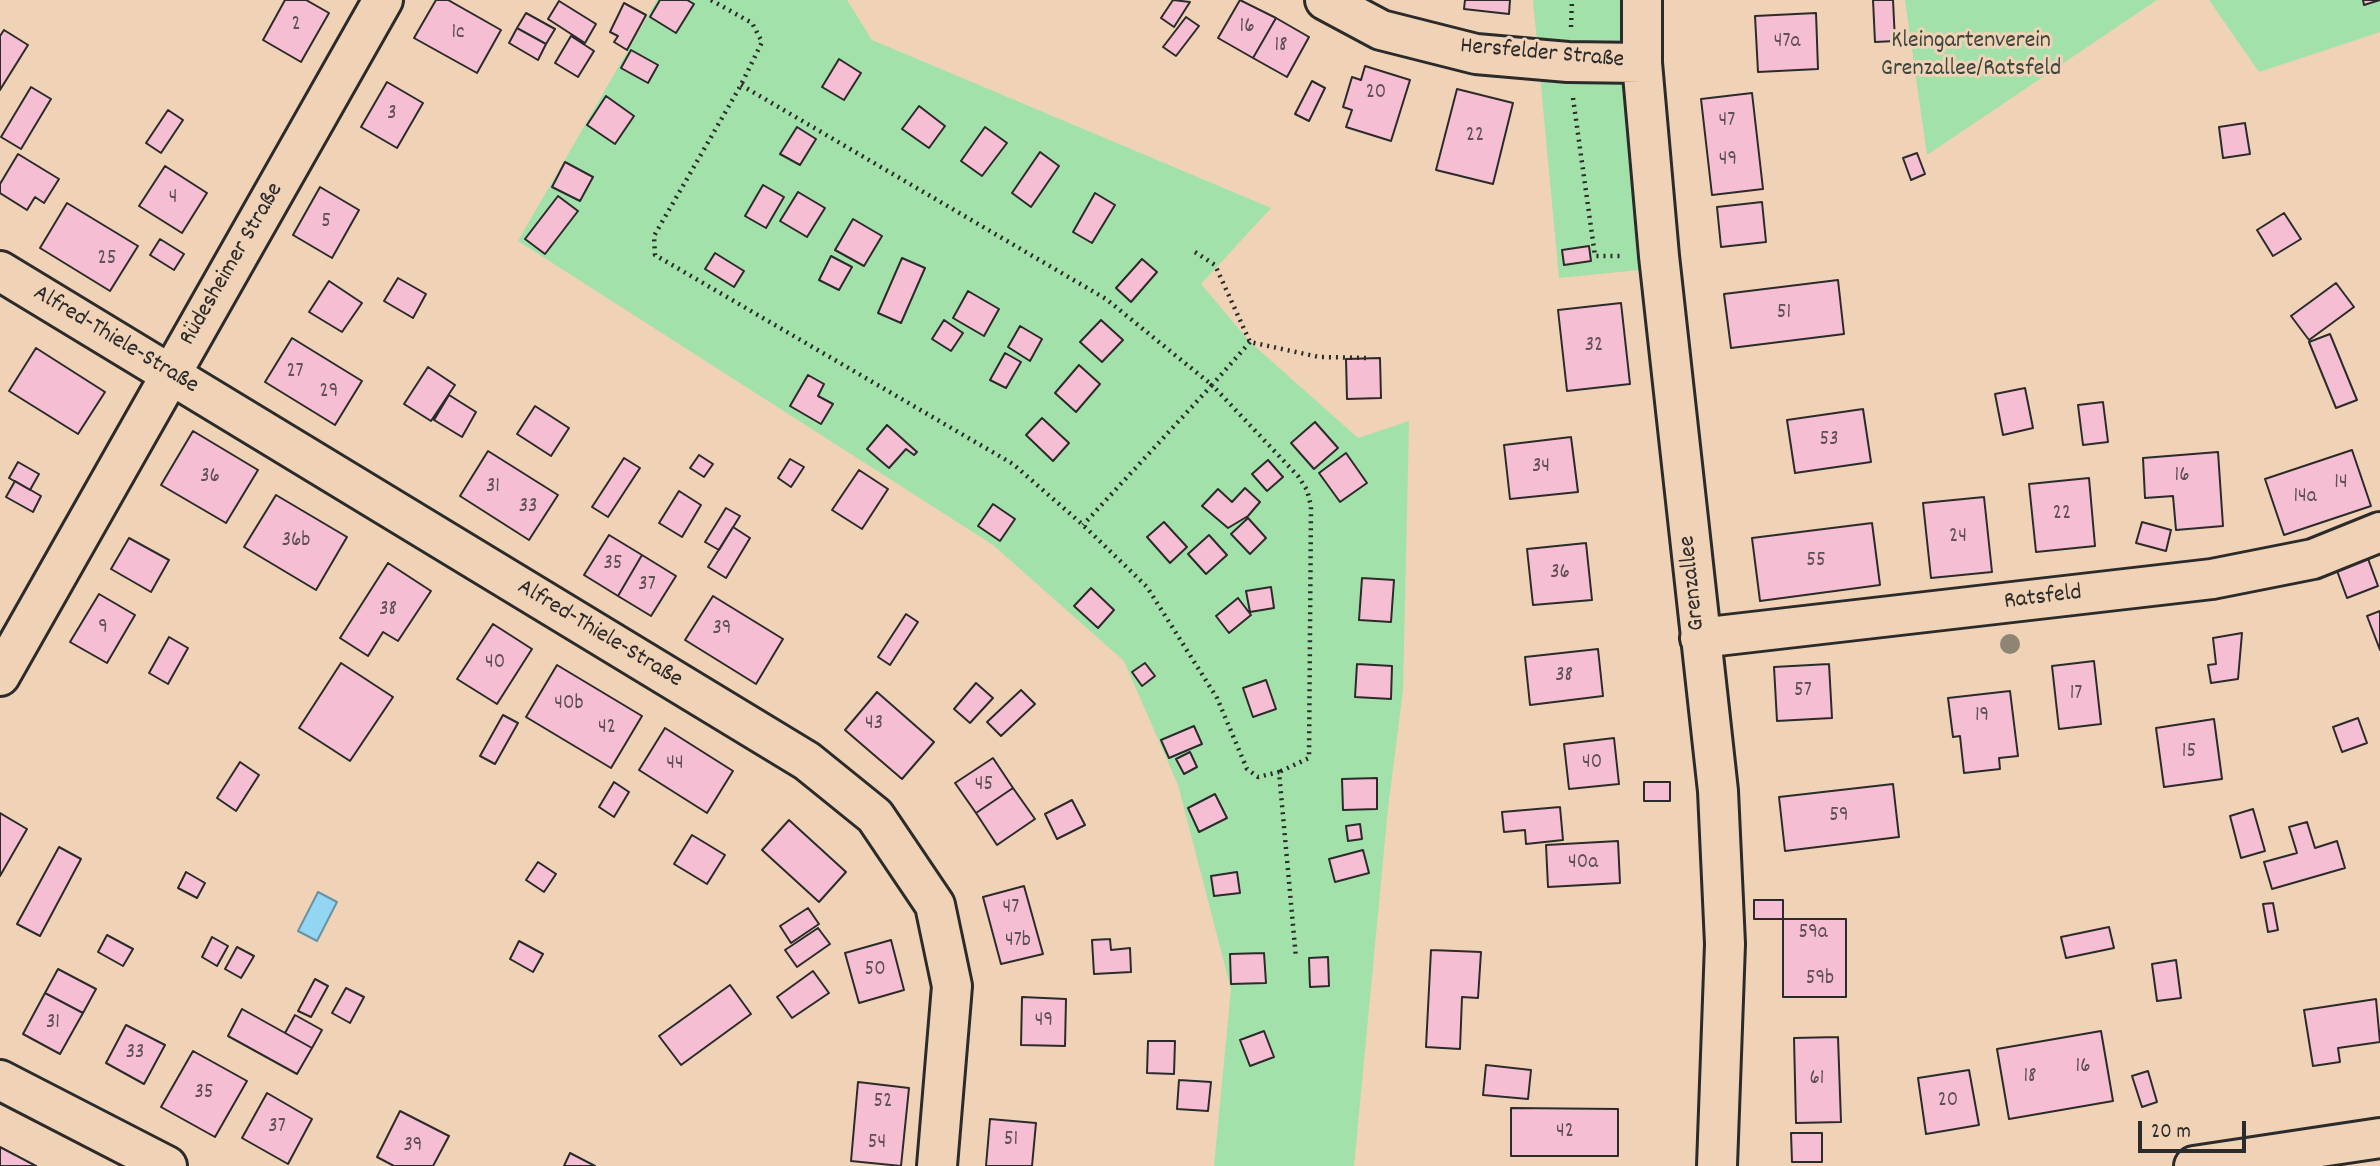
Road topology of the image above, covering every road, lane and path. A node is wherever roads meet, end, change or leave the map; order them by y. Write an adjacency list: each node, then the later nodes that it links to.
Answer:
1 (383, 0): 14 (street, Rüdesheimer Straße)
2 (711, 0): 8 (path)
3 (1325, 0): 6 (street, Hersfelder Straße)
4 (1572, 0): 6 (path)
5 (1642, 0): 7 (street, Grenzallee)
6 (1568, 62): 7 (street, Hersfelder Straße); 10 (path)
7 (1642, 63): 10 (street, Grenzallee)
8 (741, 85): 15 (path); 16 (path)
9 (1195, 252): 12 (path)
10 (1659, 256): 18 (street, Grenzallee)
11 (0, 271): 14 (street, Alfred-Thiele-Straße)
12 (1250, 342): 13 (path); 15 (path)
13 (1370, 358)
14 (170, 375): 19 (street, Rüdesheimer Straße); 25 (street, Alfred-Thiele-Straße)
15 (1212, 385): 16 (path); 20 (path)
16 (1083, 525): 20 (path)
17 (2380, 532): 18 (street, Ratsfeld)
18 (1700, 638): 26 (street, Grenzallee)
19 (0, 676)
20 (1279, 772): 21 (path)
21 (1296, 958)
22 (0, 1080): 24 (street)
23 (2380, 1138): 27 (street)
24 (167, 1166)
25 (937, 1166)
26 (1717, 1166)
27 (2194, 1166)

